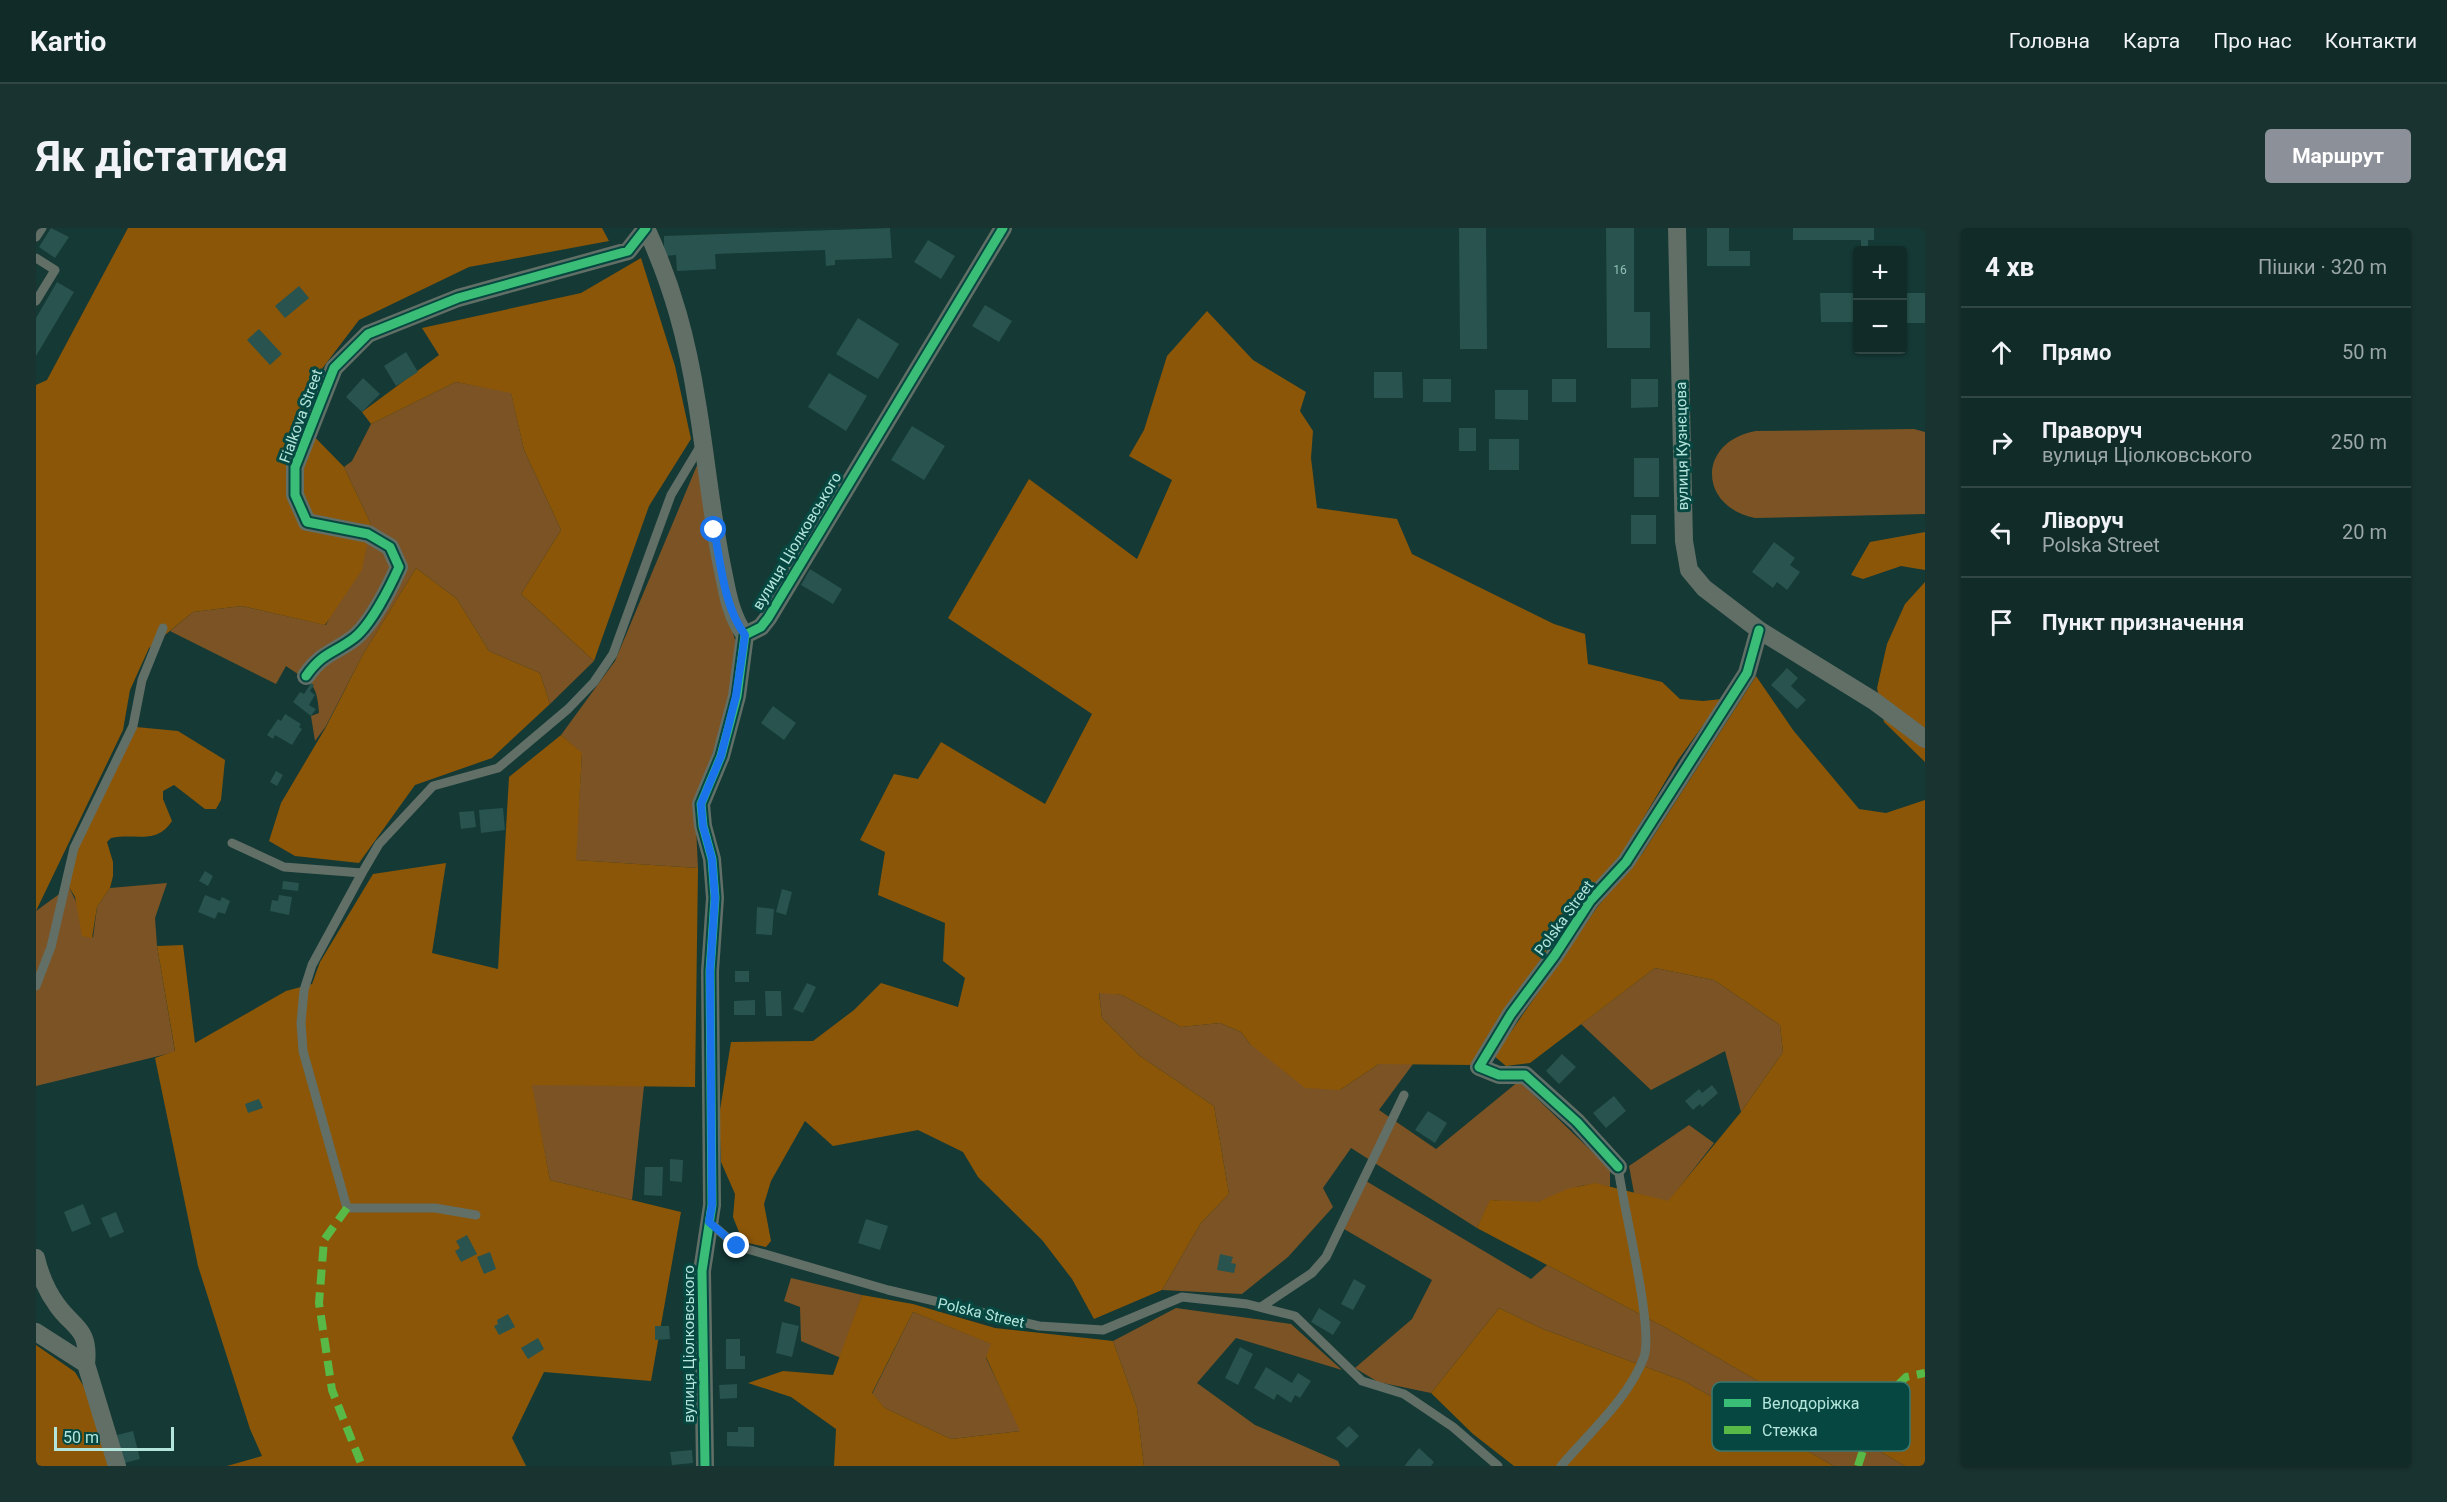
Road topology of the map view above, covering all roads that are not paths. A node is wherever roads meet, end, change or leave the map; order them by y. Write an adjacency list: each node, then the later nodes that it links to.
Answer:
1 (42, 228): 5 (lane)
2 (646, 228): 8 (street); 12 (street, Fialkova Street)
3 (1003, 228): 11 (street, вулиця Ціолковського)
4 (1677, 228): 10 (street, вулиця Кузнєцова)
5 (36, 237)
6 (36, 258): 7 (lane)
7 (36, 301)
8 (703, 443): 11 (street); 15 (lane)
9 (163, 628): 16 (lane)
10 (1759, 630): 13 (street); 18 (street, Polska Street)
11 (745, 635): 20 (street, вулиця Ціолковського)
12 (306, 676)
13 (1925, 739)
14 (232, 843): 15 (lane)
15 (362, 873): 19 (lane)
16 (36, 986)
17 (1404, 1095): 22 (lane)
18 (1618, 1167): 28 (lane)
19 (476, 1215)
20 (709, 1222): 22 (lane, Polska Street); 26 (street, вулиця Ціолковського)
21 (36, 1258): 24 (street)
22 (1261, 1307): 27 (lane, Polska Street)
23 (36, 1332): 24 (street)
24 (86, 1364): 25 (street)
25 (117, 1466)
26 (705, 1466)
27 (1498, 1466)
28 (1561, 1466)

